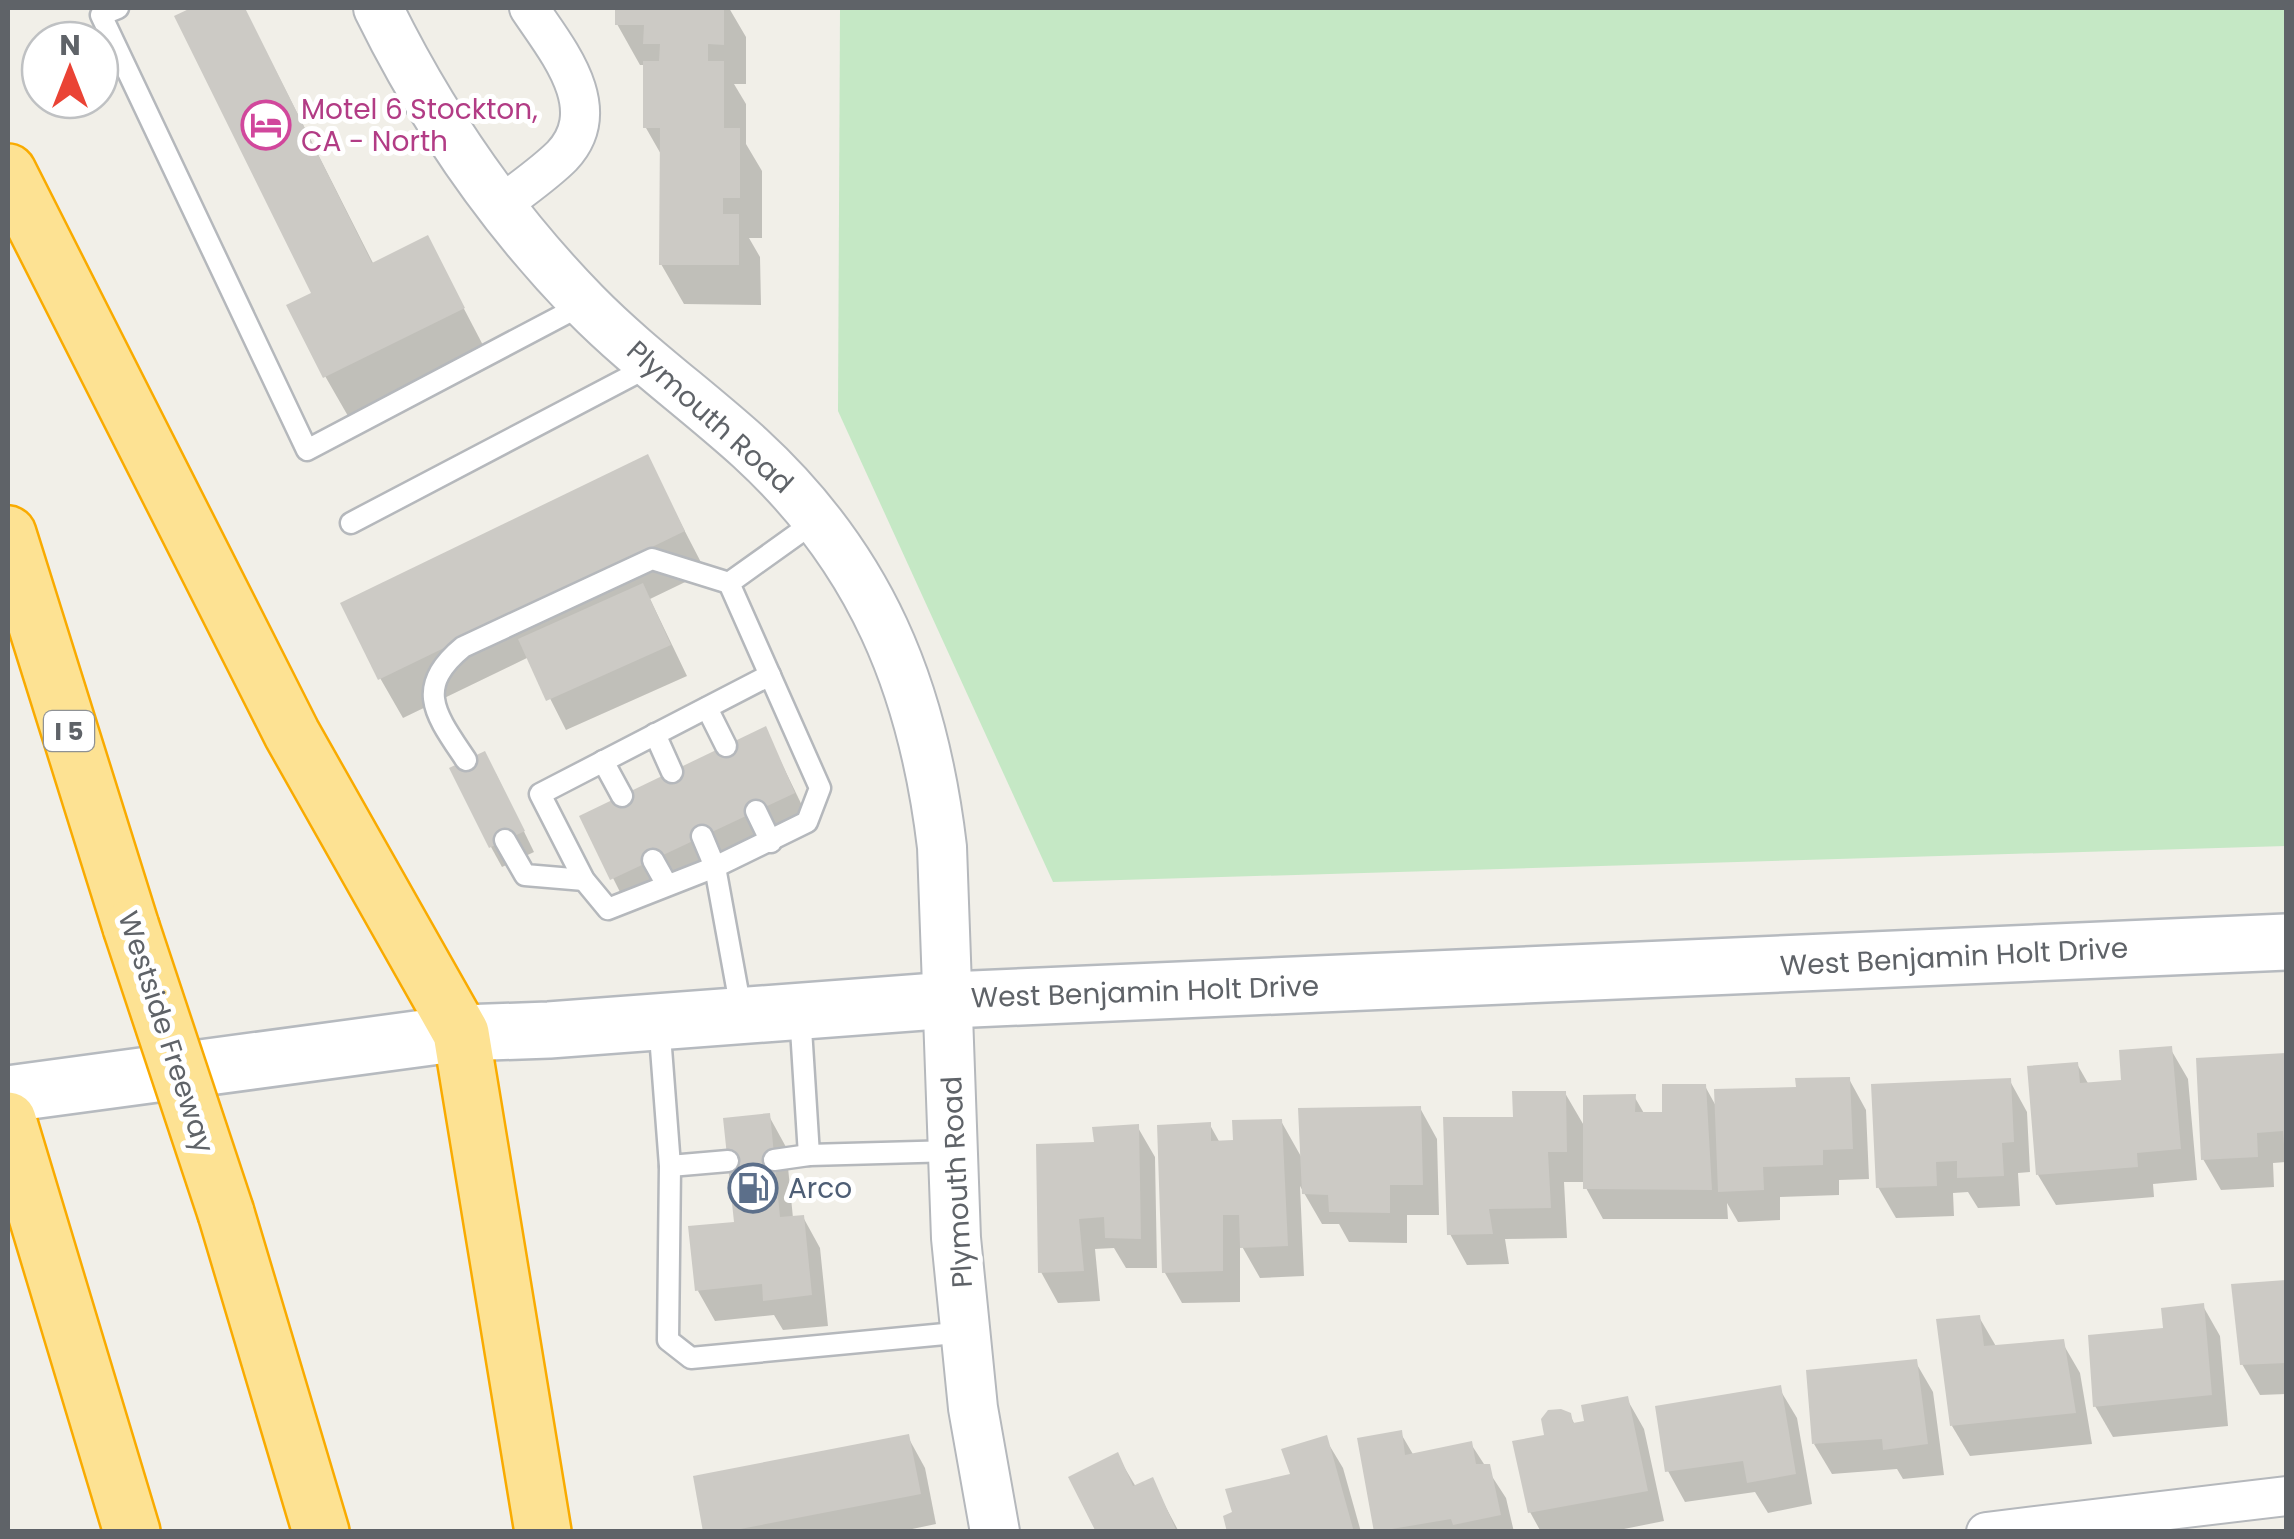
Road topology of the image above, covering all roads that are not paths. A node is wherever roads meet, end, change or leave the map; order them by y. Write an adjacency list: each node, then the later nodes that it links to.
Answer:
1 (118, 8): 6 (lane)
2 (378, 8): 5 (street, Plymouth Road)
3 (529, 8): 5 (street)
4 (8, 172): 33 (highway)
5 (500, 206): 6 (street, Plymouth Road)
6 (584, 304): 7 (street, Plymouth Road)
7 (652, 365): 8 (street, Plymouth Road); 9 (lane)
8 (817, 520): 11 (lane); 29 (street, Plymouth Road)
9 (351, 524)
10 (8, 534): 44 (highway, Westside Freeway / I 5, bridge)
11 (729, 583): 12 (lane); 16 (lane)
12 (770, 675): 13 (lane); 23 (lane)
13 (706, 708): 14 (lane); 15 (lane)
14 (654, 734): 17 (lane); 18 (lane)
15 (726, 746)
16 (466, 760)
17 (604, 761): 19 (lane); 26 (lane)
18 (672, 772)
19 (622, 796)
20 (756, 811): 23 (lane)
21 (702, 836): 25 (lane)
22 (505, 840): 26 (lane)
23 (771, 842): 25 (lane)
24 (654, 860): 27 (lane)
25 (715, 867): 27 (lane); 31 (lane)
26 (584, 880): 27 (lane)
27 (667, 886)
28 (2286, 942): 29 (main road, West Benjamin Holt Drive)
29 (950, 1000): 30 (main road, West Benjamin Holt Drive); 36 (street, Plymouth Road)
30 (800, 1011): 31 (main road, West Benjamin Holt Drive); 37 (lane)
31 (742, 1014): 32 (main road, West Benjamin Holt Drive)
32 (658, 1022): 33 (main road, West Benjamin Holt Drive); 40 (lane)
33 (462, 1033): 34 (main road, West Benjamin Holt Drive); 45 (highway)
34 (8, 1094)
35 (8, 1120): 43 (highway)
36 (954, 1152): 37 (lane); 41 (street, Plymouth Road)
37 (809, 1155): 38 (lane)
38 (774, 1160)
39 (728, 1161): 40 (lane)
40 (670, 1166): 41 (lane)
41 (966, 1332): 46 (street, Plymouth Road)
42 (2286, 1496): 47 (street)
43 (132, 1532)
44 (321, 1532)
45 (543, 1532)
46 (995, 1532)
47 (1986, 1532)

